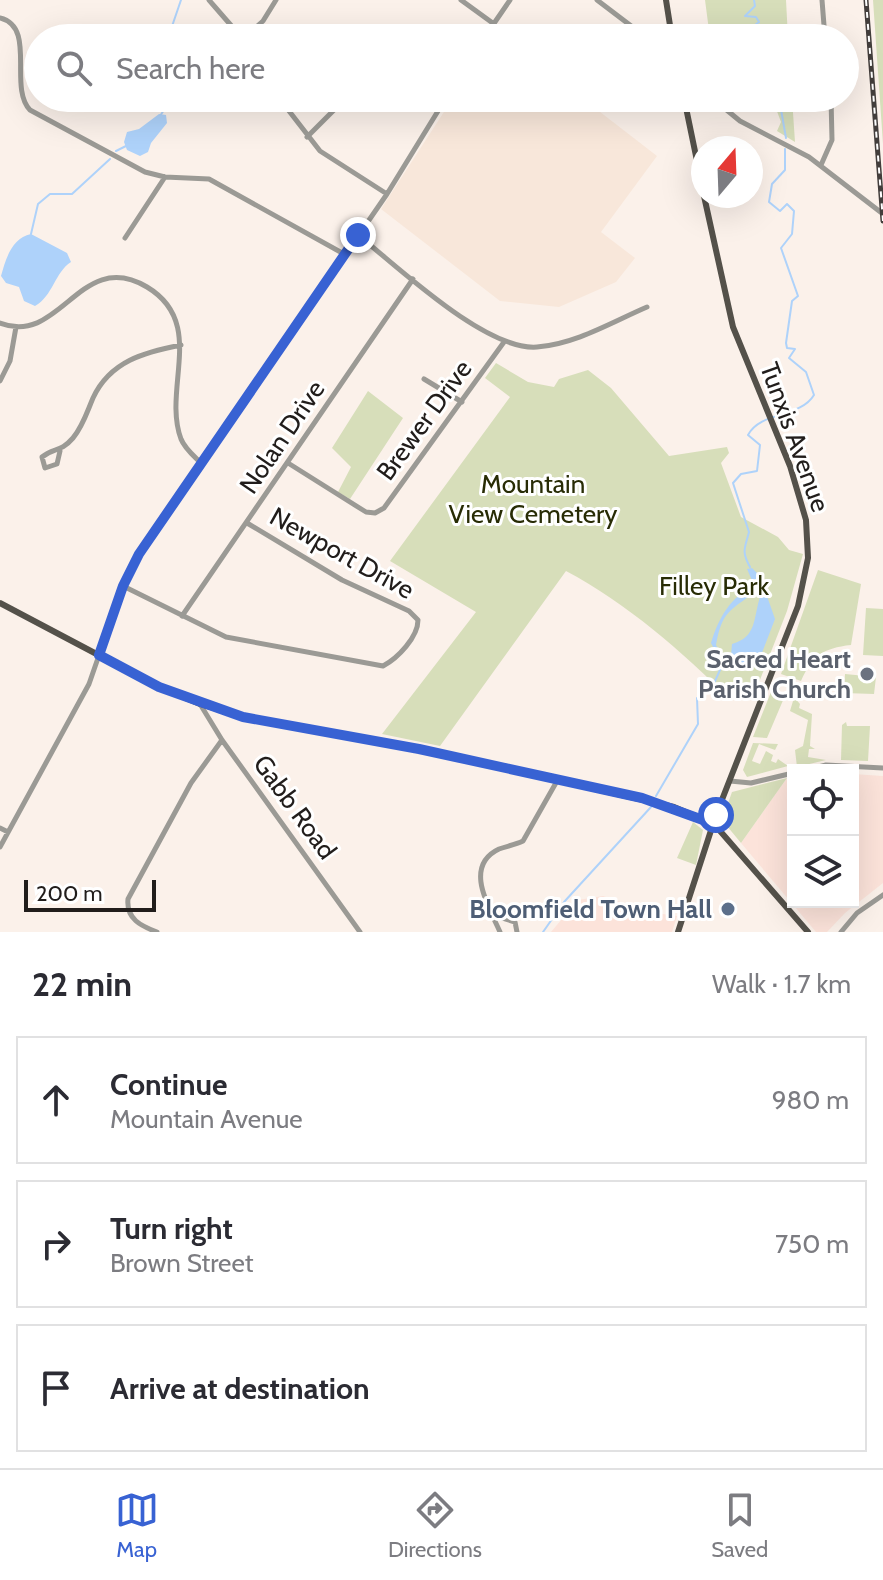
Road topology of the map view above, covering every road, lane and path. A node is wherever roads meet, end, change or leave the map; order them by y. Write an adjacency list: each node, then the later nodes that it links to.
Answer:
1 (209, 0): 9 (street)
2 (276, 0): 10 (street)
3 (461, 0): 11 (street)
4 (510, 0): 11 (street)
5 (597, 0): 12 (street)
6 (666, 0): 13 (main road)
7 (822, 0): 14 (street)
8 (0, 18): 15 (street)
9 (230, 24)
10 (259, 24)
11 (494, 24)
12 (629, 24)
13 (670, 24)
14 (824, 24)
15 (24, 102)
16 (35, 112): 26 (street)
17 (289, 112): 24 (street)
18 (332, 112): 24 (street)
19 (437, 112): 27 (street)
20 (687, 112): 23 (main road)
21 (729, 112): 25 (street)
22 (831, 112): 25 (street)
23 (692, 136)
24 (307, 137): 27 (street)
25 (821, 165): 29 (street)
26 (165, 177): 31 (street); 32 (street)
27 (387, 194): 30 (street)
28 (707, 208): 56 (main road, Tunxis Avenue)
29 (883, 214)
30 (358, 235): 32 (street); 33 (street)
31 (125, 238)
32 (344, 254): 43 (street)
33 (413, 279): 37 (street); 44 (street, Nolan Drive)
34 (647, 307): 37 (street)
35 (0, 323): 36 (street)
36 (16, 327): 38 (street); 40 (street)
37 (504, 342): 41 (street, Brewer Drive)
38 (181, 345): 42 (street); 43 (street)
39 (424, 379): 41 (street)
40 (0, 381)
41 (462, 402): 44 (street, Brewer Drive)
42 (60, 451)
43 (201, 463): 46 (street)
44 (288, 463): 45 (street, Nolan Drive)
45 (247, 523): 48 (street, Nolan Drive); 48 (street, Newport Drive)
46 (123, 586): 48 (street, Newport Drive); 49 (street)
47 (0, 603): 49 (main road)
48 (182, 616)
49 (99, 655): 50 (main road); 59 (street)
50 (200, 704): 51 (street, Gabb Road); 55 (main road)
51 (222, 740): 63 (street); 64 (street, Gabb Road)
52 (859, 767): 53 (street)
53 (883, 768)
54 (787, 774): 56 (street)
55 (557, 781): 57 (main road); 62 (street)
56 (730, 781): 57 (main road, Tunxis Avenue)
57 (714, 824): 67 (main road, Tunxis Avenue); 68 (main road)
58 (0, 828): 59 (street)
59 (8, 832): 60 (street)
60 (0, 847)
61 (883, 895): 69 (street)
62 (496, 916): 65 (street); 66 (street)
63 (157, 932)
64 (360, 932)
65 (500, 932)
66 (517, 932)
67 (678, 932)
68 (808, 932)
69 (841, 932)

